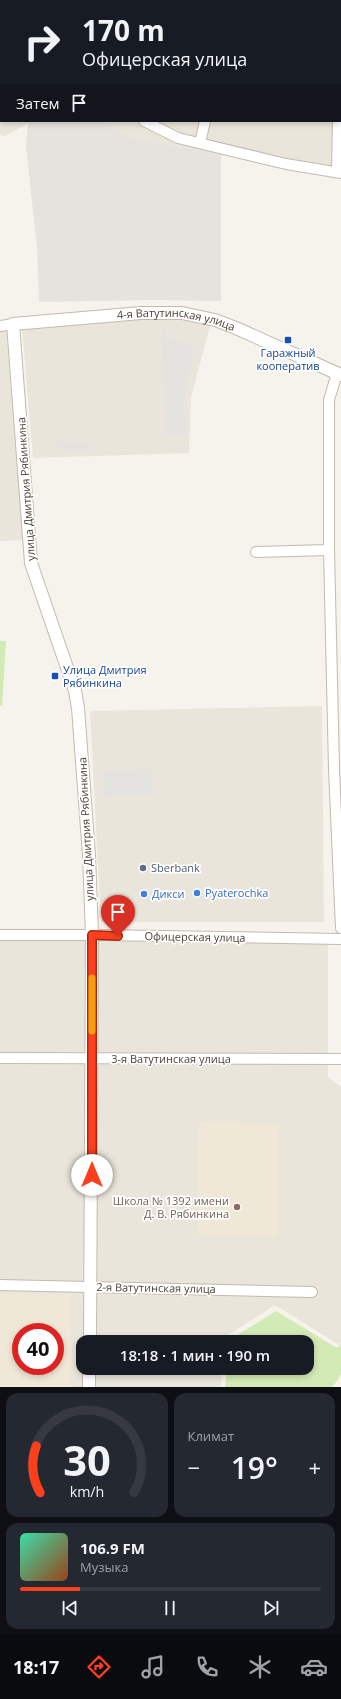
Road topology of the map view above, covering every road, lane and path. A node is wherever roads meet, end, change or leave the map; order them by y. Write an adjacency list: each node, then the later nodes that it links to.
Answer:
1 (146, 122): 4 (street)
2 (205, 122): 4 (street)
3 (338, 122): 5 (street)
4 (200, 143): 5 (street)
5 (339, 173)
6 (14, 324): 7 (street, 4-я Ватутинская улица); 8 (street, 4-я Ватутинская улица); 13 (street, улица Дмитрия Рябинкина)
7 (0, 326)
8 (339, 374): 9 (street)
9 (329, 550): 10 (street); 11 (street)
10 (256, 552)
11 (341, 928)
12 (0, 935): 13 (street, Офицерская улица)
13 (92, 935): 14 (street, Офицерская улица); 16 (street, улица Дмитрия Рябинкина)
14 (341, 939)
15 (0, 1058): 16 (street, 3-я Ватутинская улица)
16 (92, 1058): 17 (street, 3-я Ватутинская улица); 19 (street, улица Дмитрия Рябинкина)
17 (341, 1060)
18 (0, 1285): 19 (street, 2-я Ватутинская улица)
19 (90, 1287): 20 (street, 2-я Ватутинская улица); 21 (street, улица Дмитрия Рябинкина)
20 (312, 1292)
21 (90, 1335)
22 (89, 1375): 23 (street)
23 (89, 1387)

